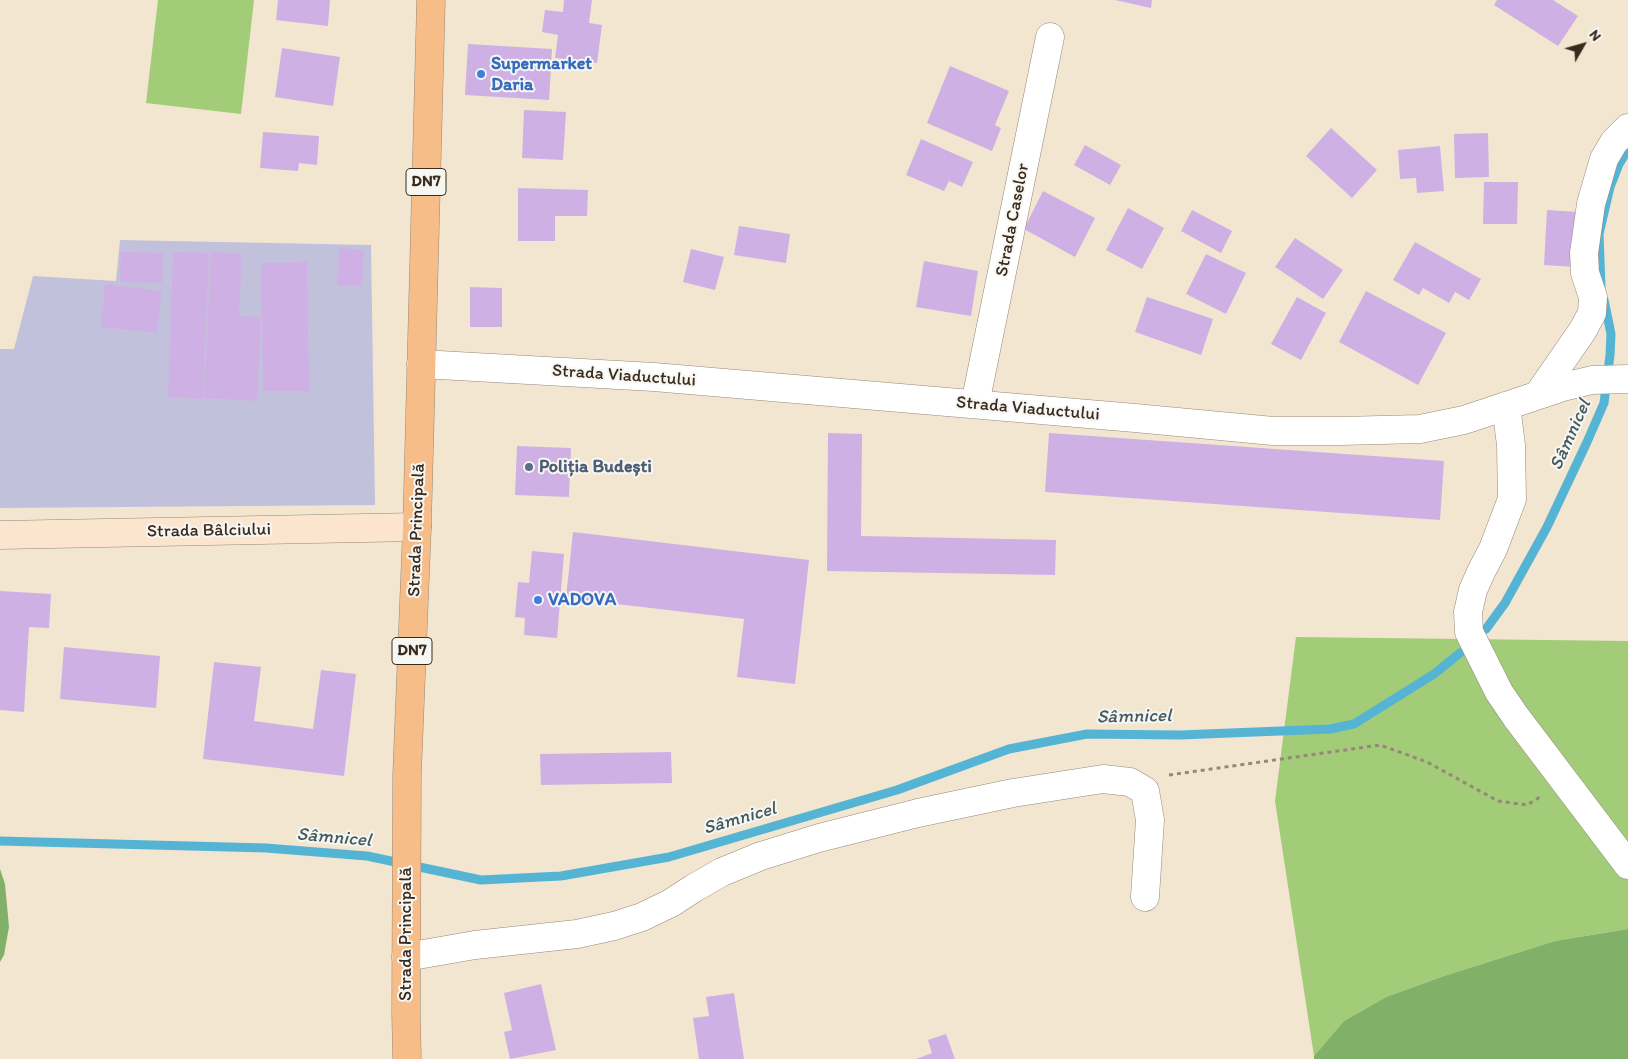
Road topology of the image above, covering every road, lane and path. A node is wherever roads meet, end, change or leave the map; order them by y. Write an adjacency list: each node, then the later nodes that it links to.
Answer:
1 (431, 0): 4 (highway, Strada Principală / DN7)
2 (1050, 37): 7 (street, Strada Caselor)
3 (1628, 128): 6 (street)
4 (421, 364): 7 (street, Strada Viaductului); 9 (highway, Strada Principală / DN7)
5 (1628, 378): 6 (street, Strada Viaductului)
6 (1538, 395): 8 (street, Strada Viaductului)
7 (975, 404): 8 (street, Strada Viaductului)
8 (1506, 406): 12 (street)
9 (417, 527): 10 (main road, Strada Bâlciului); 15 (highway, Strada Principală / DN7)
10 (0, 535)
11 (1160, 776): 12 (path)
12 (1564, 782): 13 (street)
13 (1628, 865)
14 (1145, 897): 15 (street)
15 (406, 957): 16 (highway, Strada Principală / DN7)
16 (408, 1059)

